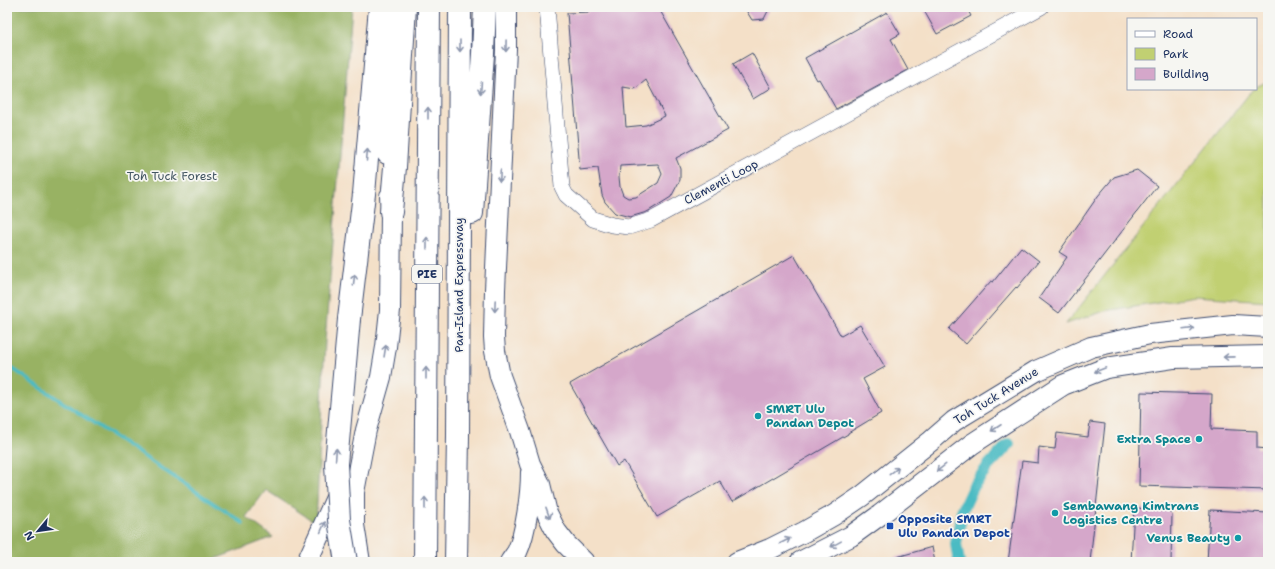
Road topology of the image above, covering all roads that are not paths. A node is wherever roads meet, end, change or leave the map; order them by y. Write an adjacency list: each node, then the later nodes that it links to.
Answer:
1 (380, 7): 18 (highway, one-way to 1, bridge)
2 (390, 7): 10 (main road)
3 (406, 7): 10 (highway)
4 (429, 7): 16 (highway, PIE, one-way to 4)
5 (460, 7): 11 (highway, Pan-Island Expressway / PIE, one-way to 11)
6 (485, 7): 11 (highway, one-way to 11)
7 (506, 7): 15 (main road, one-way to 15)
8 (547, 7): 9 (street, Clementi Loop)
9 (1041, 7)
10 (391, 212): 14 (main road, one-way to 10)
11 (459, 281): 20 (highway, Pan-Island Expressway / PIE)
12 (1268, 327): 23 (main road, Toh Tuck Avenue, one-way to 12)
13 (1268, 356): 24 (main road, one-way to 24)
14 (366, 430): 17 (main road, one-way to 14); 19 (main road)
15 (530, 464): 21 (main road); 22 (main road, one-way to 22)
16 (425, 552)
17 (307, 562)
18 (346, 562)
19 (360, 562)
20 (456, 562)
21 (510, 562)
22 (584, 562)
23 (737, 562)
24 (800, 562)

